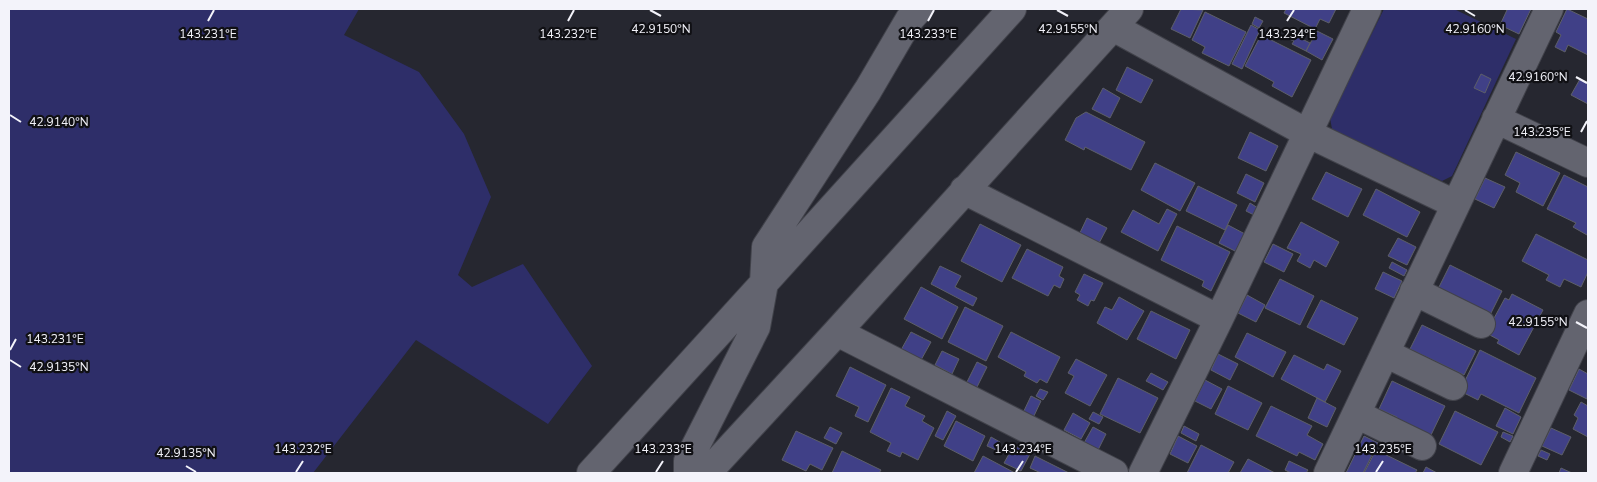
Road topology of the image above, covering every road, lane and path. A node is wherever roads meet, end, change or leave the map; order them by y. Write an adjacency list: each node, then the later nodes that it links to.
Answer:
1 (919, 9): 11 (street)
2 (1012, 9): 11 (street)
3 (1367, 9): 7 (street)
4 (1549, 9): 6 (street)
5 (1121, 18): 7 (street); 9 (street)
6 (1496, 119): 8 (street); 10 (street)
7 (1307, 133): 10 (street); 14 (street)
8 (1588, 163)
9 (964, 190): 14 (street); 16 (street)
10 (1455, 204): 12 (street)
11 (764, 283): 21 (street); 22 (street)
12 (1414, 291): 15 (street); 17 (street)
13 (1588, 314): 27 (street)
14 (1219, 319): 25 (street)
15 (1481, 324)
16 (837, 332): 23 (street); 24 (street)
17 (1385, 353): 18 (street); 19 (street)
18 (1453, 386)
19 (1356, 414): 20 (street); 26 (street)
20 (1422, 446)
21 (592, 473)
22 (688, 473)
23 (708, 473)
24 (1114, 473)
25 (1143, 473)
26 (1328, 473)
27 (1513, 473)

